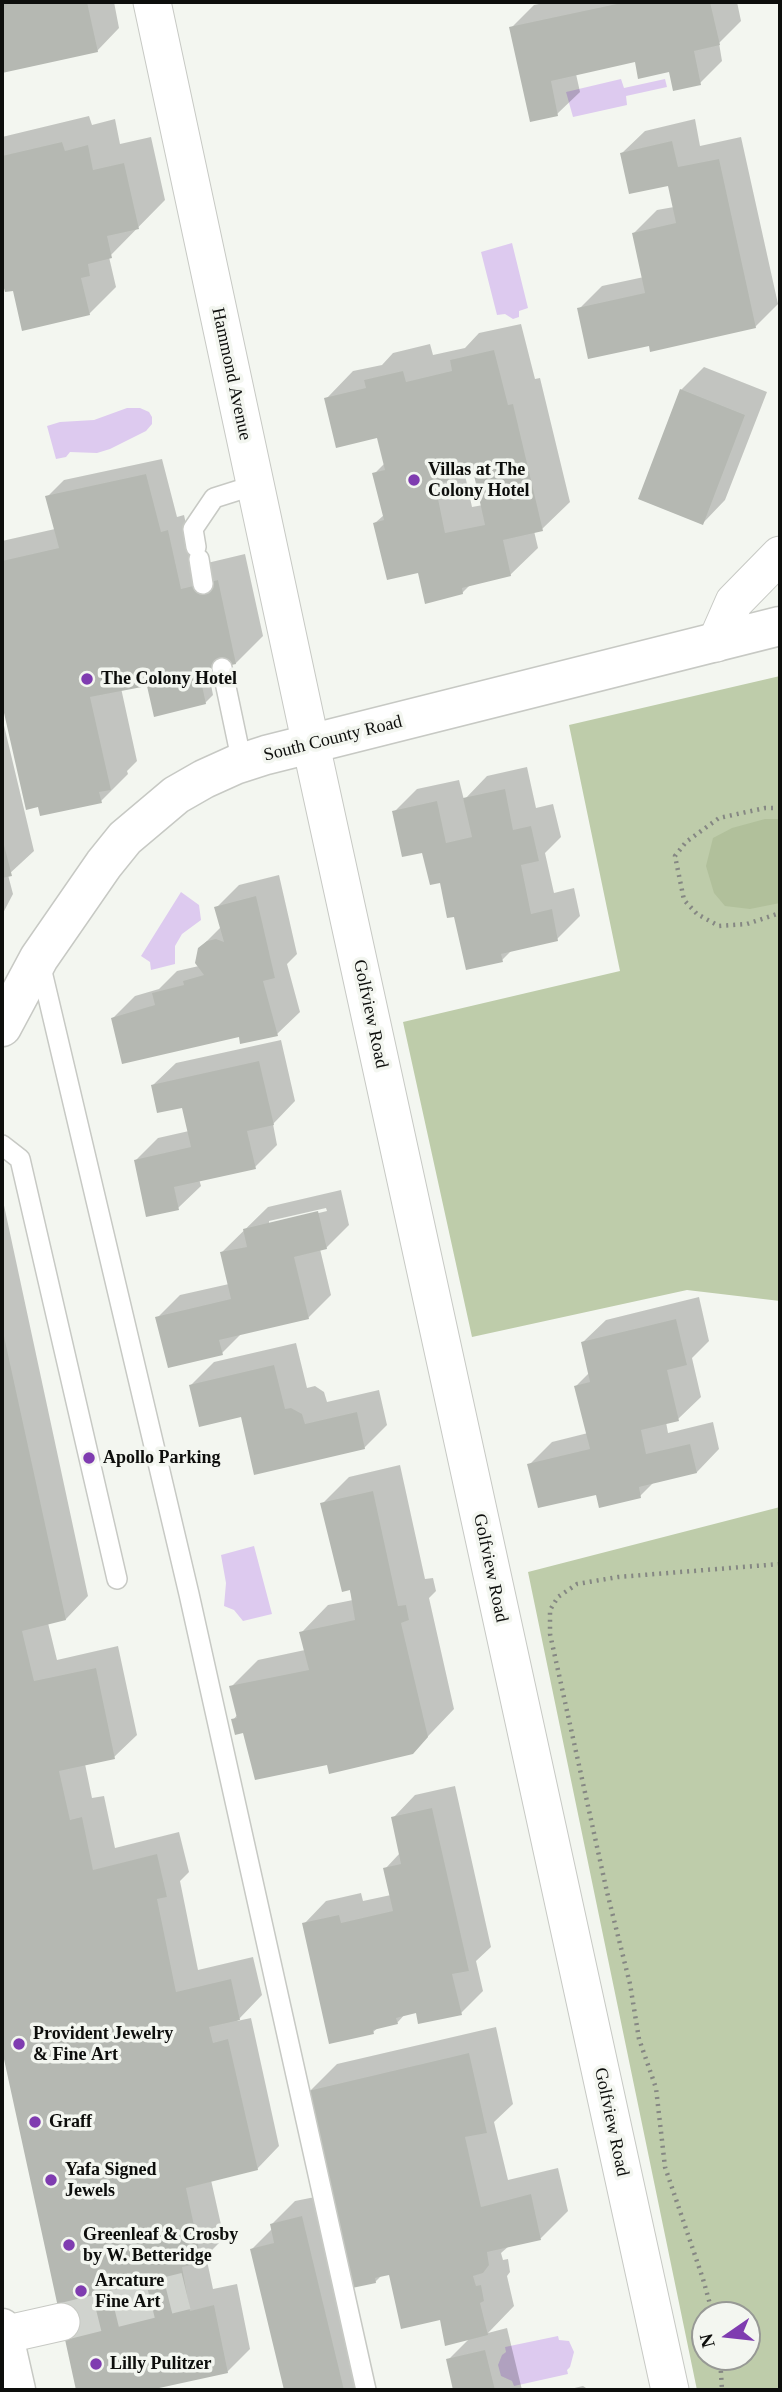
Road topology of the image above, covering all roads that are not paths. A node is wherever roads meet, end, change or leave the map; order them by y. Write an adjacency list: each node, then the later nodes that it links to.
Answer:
1 (152, 2): 2 (street, Hammond Avenue)
2 (255, 485): 4 (lane); 8 (street, Hammond Avenue)
3 (780, 555): 6 (street)
4 (204, 584)
5 (780, 626): 6 (main road, South County Road)
6 (716, 643): 8 (main road, South County Road)
7 (222, 668): 9 (lane)
8 (311, 745): 9 (main road, South County Road); 18 (street, Golfview Road)
9 (242, 763): 10 (main road, South County Road)
10 (39, 958): 11 (main road, South County Road); 17 (lane)
11 (2, 1027)
12 (2, 1145): 13 (lane)
13 (117, 1579)
14 (61, 2322): 15 (street)
15 (3, 2332): 16 (main road)
16 (16, 2390)
17 (366, 2390)
18 (670, 2390)

